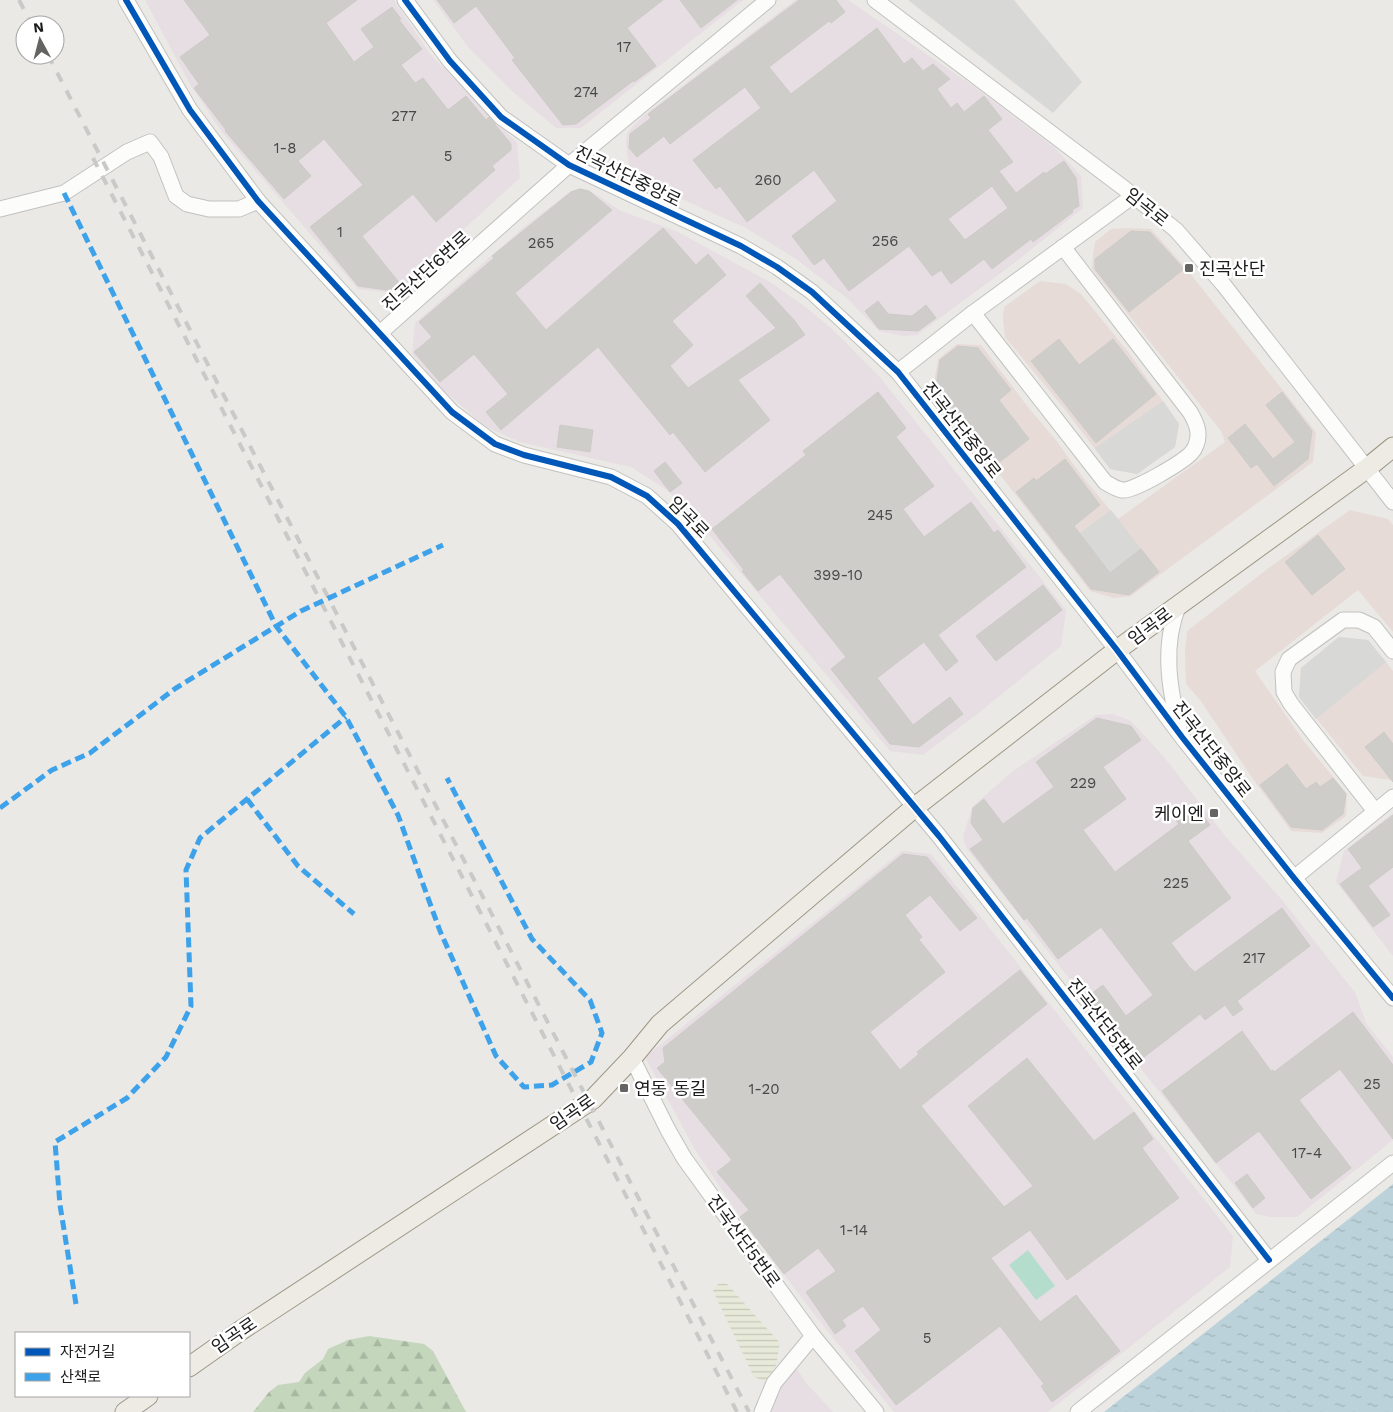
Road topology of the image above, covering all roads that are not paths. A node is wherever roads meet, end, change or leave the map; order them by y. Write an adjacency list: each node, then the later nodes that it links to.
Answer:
1 (126, 0): 7 (street, 진곡산단6번로)
2 (405, 0): 5 (street, 진곡산단중앙로)
3 (768, 0): 5 (street, 진곡산단6번로)
4 (876, 0): 6 (street, 임곡로)
5 (568, 165): 11 (street, 진곡산단6번로); 12 (street, 진곡산단중앙로)
6 (1133, 196): 9 (street); 14 (street, 임곡로)
7 (258, 201): 8 (street); 11 (street, 진곡산단6번로)
8 (0, 209)
9 (1063, 247): 10 (street); 10 (street)
10 (973, 313): 12 (street)
11 (380, 333): 21 (street, 임곡로)
12 (898, 372): 17 (street, 진곡산단중앙로)
13 (1393, 447): 14 (main road, 임곡로)
14 (1366, 469): 15 (street); 16 (main road, 임곡로)
15 (1393, 502)
16 (1179, 604): 17 (main road, 임곡로); 19 (street)
17 (1117, 650): 19 (street, 진곡산단중앙로); 21 (main road, 임곡로)
18 (1393, 651): 22 (street)
19 (1182, 736): 23 (street, 진곡산단중앙로)
20 (1393, 797): 22 (street)
21 (916, 807): 25 (main road, 임곡로); 27 (street, 진곡산단5번로)
22 (1375, 811): 23 (street)
23 (1294, 878): 24 (street, 진곡산단중앙로)
24 (1393, 998)
25 (632, 1058): 28 (street, 진곡산단5번로); 29 (main road, 임곡로)
26 (1393, 1162): 27 (street)
27 (1270, 1260): 34 (street)
28 (813, 1336): 32 (street); 33 (street, 진곡산단5번로)
29 (190, 1366)
30 (147, 1397): 31 (main road)
31 (125, 1412)
32 (762, 1412)
33 (876, 1412)
34 (1078, 1412)

